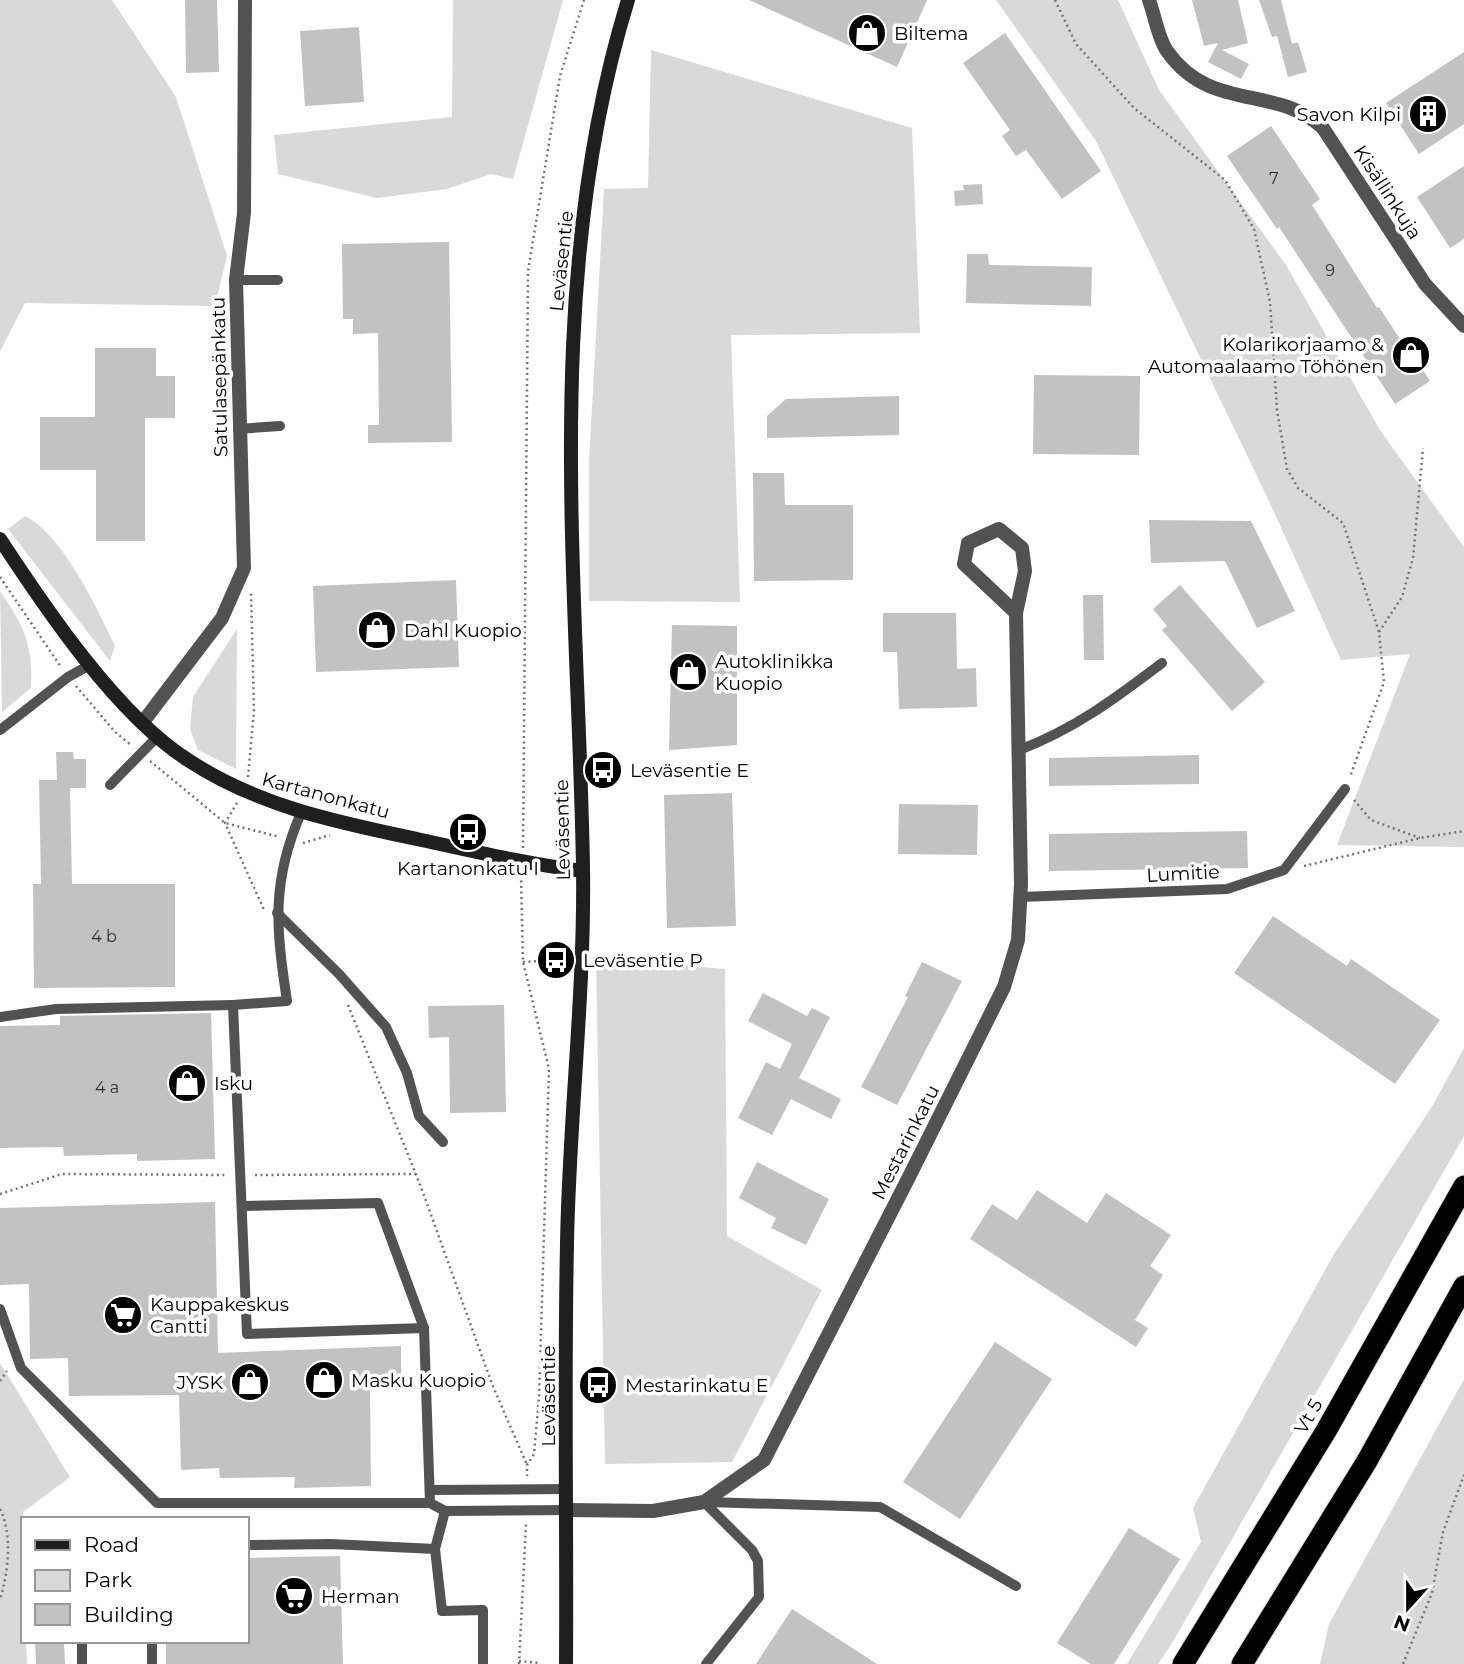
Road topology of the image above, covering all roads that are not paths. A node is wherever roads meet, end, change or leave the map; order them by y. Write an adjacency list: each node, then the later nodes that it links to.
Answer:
1 (245, 0): 4 (street, Satulasepänkatu)
2 (628, 0): 20 (main road, Leväsentie)
3 (1149, 0): 6 (street, Kisällinkuja)
4 (236, 280): 5 (lane); 8 (street, Satulasepänkatu)
5 (278, 280)
6 (1464, 326)
7 (280, 426): 8 (lane)
8 (238, 429): 13 (street, Satulasepänkatu)
9 (0, 539): 12 (main road, Kartanonkatu)
10 (1016, 613): 10 (street, Mestarinkatu); 16 (street, Mestarinkatu)
11 (1162, 663): 16 (lane)
12 (90, 665): 13 (main road, Kartanonkatu); 14 (lane)
13 (143, 722): 15 (main road, Kartanonkatu)
14 (0, 730)
15 (158, 736): 17 (lane); 19 (main road, Kartanonkatu)
16 (1019, 750): 21 (street, Mestarinkatu)
17 (110, 785)
18 (1345, 789): 21 (lane, Lumitie)
19 (302, 813): 20 (main road, Kartanonkatu); 22 (lane)
20 (583, 871): 31 (main road, Leväsentie)
21 (1021, 897): 33 (street, Mestarinkatu)
22 (277, 913): 23 (lane); 25 (lane)
23 (233, 1005): 24 (lane); 27 (lane)
24 (0, 1017)
25 (443, 1142)
26 (1464, 1186): 47 (highway, Vt 5)
27 (242, 1206): 30 (lane); 30 (lane)
28 (1464, 1286): 48 (highway)
29 (0, 1309): 34 (lane)
30 (424, 1328): 32 (lane)
31 (567, 1489): 32 (lane); 35 (main road, Leväsentie)
32 (430, 1490): 34 (lane)
33 (704, 1502): 35 (street, Mestarinkatu); 39 (lane); 46 (lane)
34 (430, 1503): 36 (lane)
35 (567, 1510): 36 (lane); 45 (main road, Leväsentie)
36 (445, 1511): 38 (lane)
37 (248, 1545): 38 (lane)
38 (435, 1549): 44 (lane)
39 (1016, 1586)
40 (82, 1643): 42 (lane)
41 (152, 1643): 43 (lane)
42 (82, 1664)
43 (152, 1664)
44 (483, 1664)
45 (566, 1664)
46 (706, 1664)
47 (1183, 1664)
48 (1242, 1664)

